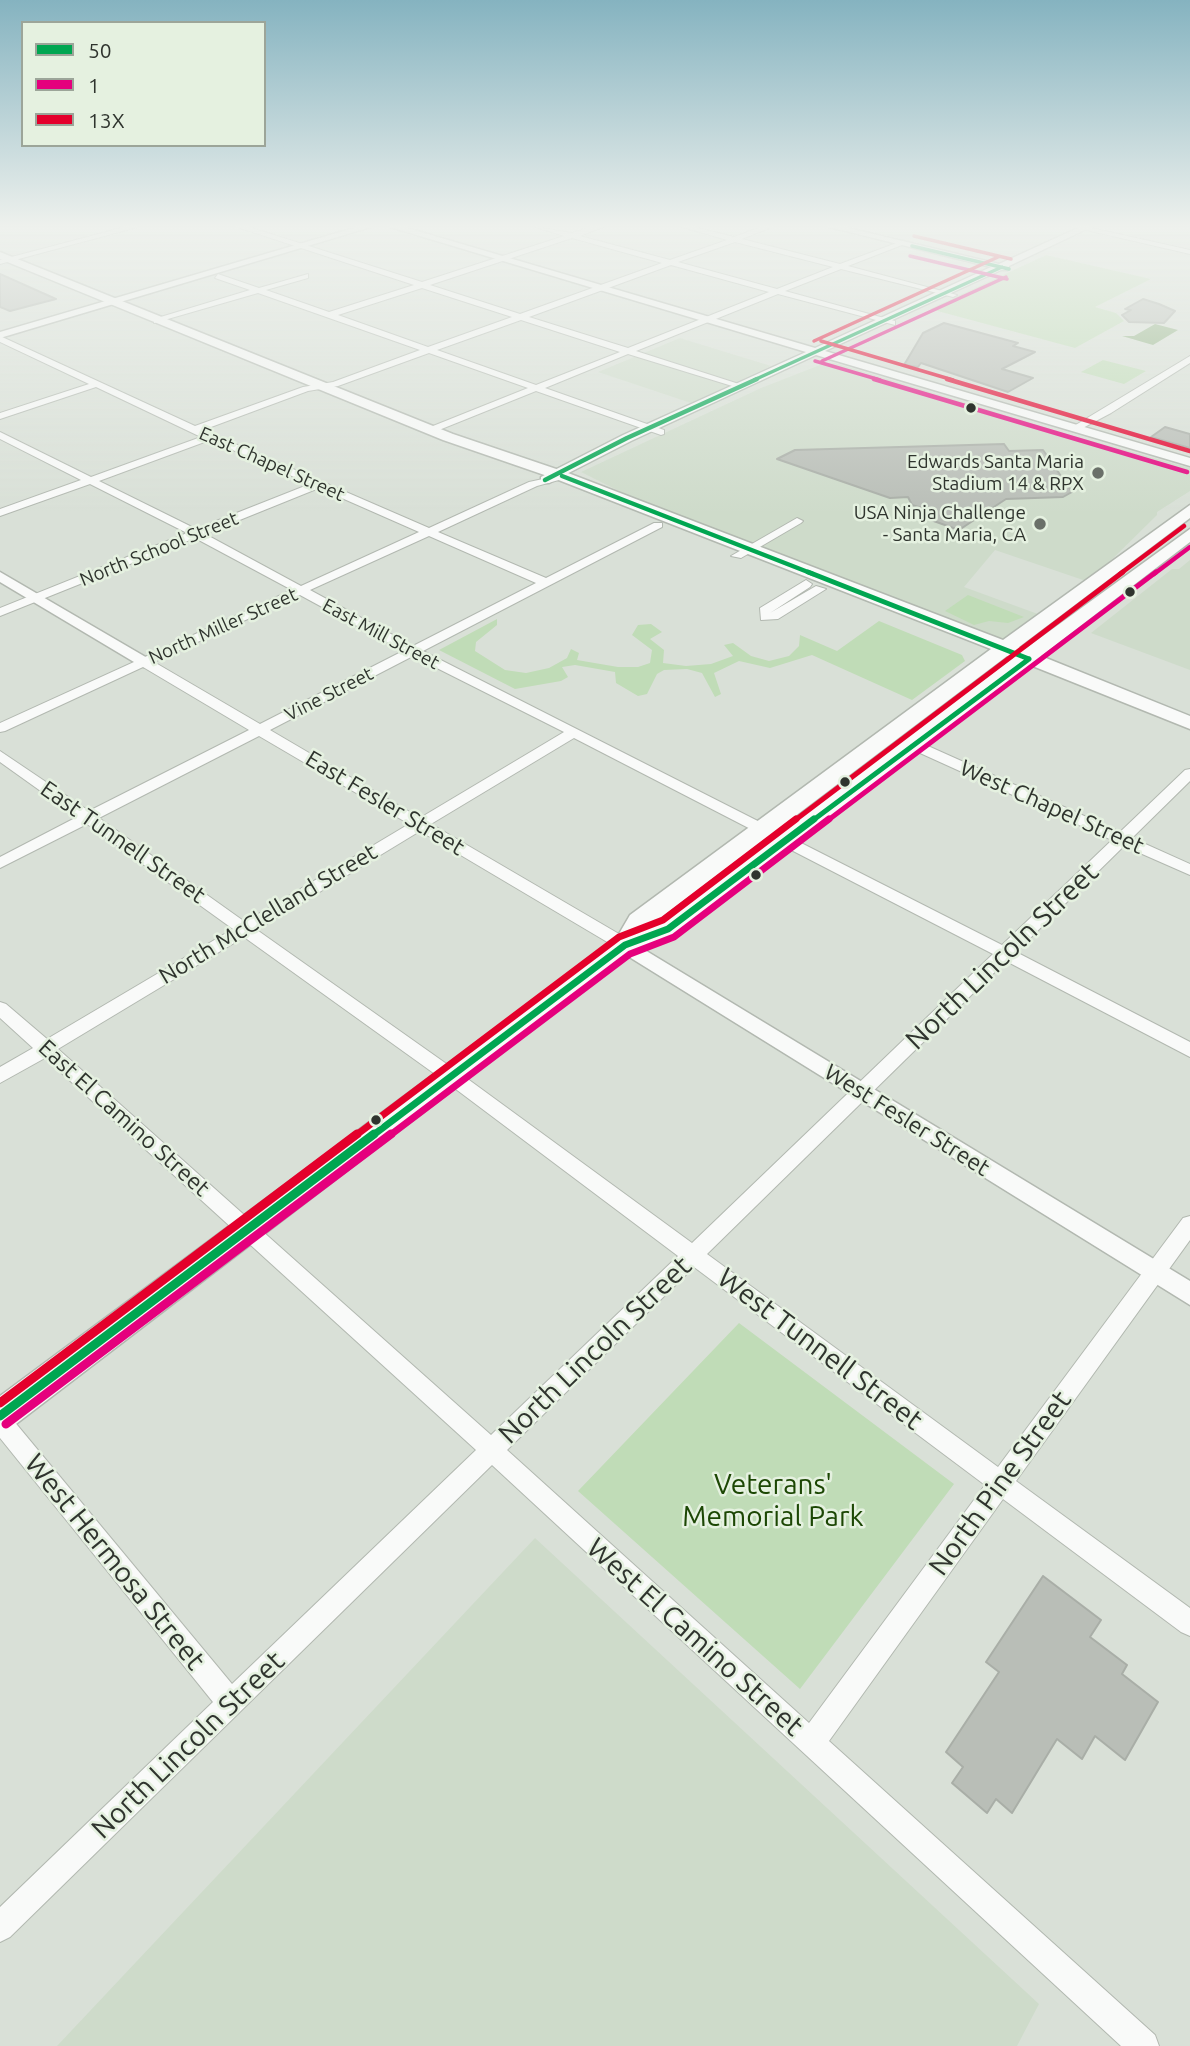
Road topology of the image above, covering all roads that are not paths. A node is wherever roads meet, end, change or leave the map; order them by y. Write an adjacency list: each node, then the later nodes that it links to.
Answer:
1 (41, 322): 9 (street)
2 (161, 322): 15 (main road)
3 (351, 322): 10 (street)
4 (502, 322): 10 (street)
5 (540, 322): 11 (street)
6 (700, 322): 11 (street)
7 (721, 322): 12 (street)
8 (887, 322): 12 (street)
9 (0, 335): 14 (street, East Chapel Street)
10 (427, 350): 15 (street); 17 (street)
11 (629, 351): 16 (street); 17 (street)
12 (823, 353): 16 (street); 19 (street); 22 (street)
13 (1190, 359): 19 (street)
14 (94, 385): 18 (street); 20 (street, East Chapel Street)
15 (318, 386): 20 (street); 21 (main road)
16 (739, 387): 22 (street)
17 (537, 388): 21 (street); 22 (street)
18 (0, 416)
19 (1079, 427): 25 (street); 26 (street)
20 (192, 430): 24 (street, East Chapel Street)
21 (431, 430): 27 (main road)
22 (655, 430): 27 (street)
23 (0, 435): 28 (street, East Mill Street)
24 (210, 437): 28 (street); 29 (street, East Chapel Street)
25 (1190, 456)
26 (1190, 462)
27 (554, 477): 33 (main road); 34 (street, North Miller Street); 37 (main road)
28 (89, 481): 31 (street); 35 (street, East Mill Street)
29 (317, 485): 34 (street, East Chapel Street); 35 (street, North School Street)
30 (1190, 510): 44 (main road)
31 (0, 513)
32 (797, 521): 37 (street)
33 (658, 526): 37 (main road); 39 (street, Vine Street)
34 (429, 532): 39 (street, East Chapel Street); 40 (street, North Miller Street)
35 (197, 534): 40 (street, East Mill Street); 41 (street, North School Street)
36 (1190, 534): 44 (main road)
37 (743, 552): 44 (main road); 44 (main road)
38 (0, 576): 41 (street, East Fesler Street)
39 (547, 583): 43 (street, Vine Street)
40 (302, 591): 43 (street, East Mill Street); 45 (street, North Miller Street)
41 (37, 598): 42 (street, North School Street); 45 (street, East Fesler Street)
42 (0, 612)
43 (413, 651): 49 (street, Vine Street); 51 (street, East Mill Street)
44 (1012, 658): 46 (main road); 47 (main road); 53 (main road); 58 (main road)
45 (144, 662): 48 (street, North Miller Street); 49 (street, East Fesler Street)
46 (1104, 703): 50 (main road); 52 (main road)
47 (1190, 723)
48 (0, 728)
49 (260, 730): 56 (street, Vine Street); 57 (street, East Fesler Street)
50 (1190, 730)
51 (574, 732): 57 (street, North McClelland Street); 58 (street, East Mill Street)
52 (1190, 737)
53 (914, 745): 59 (main road); 60 (street, West Chapel Street)
54 (0, 755): 56 (street, East Tunnell Street)
55 (1190, 773): 60 (street, North Lincoln Street)
56 (89, 817): 61 (street, Vine Street); 63 (street, East Tunnell Street)
57 (420, 824): 63 (street, North McClelland Street); 64 (street, East Fesler Street)
58 (764, 828): 59 (street, East Mill Street); 64 (main road)
59 (786, 839): 64 (main road); 65 (street, East Mill Street)
60 (1122, 839): 62 (street, West Chapel Street); 65 (street, North Lincoln Street)
61 (0, 863)
62 (1190, 870)
63 (244, 928): 67 (street, North McClelland Street); 70 (street, East Tunnell Street)
64 (625, 945): 70 (main road); 71 (street, West Fesler Street)
65 (1006, 952): 68 (street, East Mill Street); 71 (street, North Lincoln Street)
66 (0, 1008): 67 (street, East El Camino Street)
67 (46, 1048): 69 (street, North McClelland Street); 73 (street, East El Camino Street)
68 (1190, 1050)
69 (0, 1076)
70 (451, 1076): 73 (main road); 74 (street, West Tunnell Street)
71 (862, 1092): 74 (street, North Lincoln Street); 75 (street, West Fesler Street)
72 (1190, 1224): 75 (street, North Pine Street)
73 (248, 1228): 77 (main road); 79 (street, West El Camino Street)
74 (693, 1255): 79 (street, North Lincoln Street); 80 (street, West Tunnell Street)
75 (1155, 1273): 76 (street, West Fesler Street); 80 (street, North Pine Street)
76 (1190, 1294)
77 (0, 1416)
78 (0, 1421): 82 (street, West Hermosa Street)
79 (491, 1451): 82 (street, North Lincoln Street); 83 (street, West El Camino Street)
80 (1000, 1482): 81 (street, West Tunnell Street); 83 (street, North Pine Street)
81 (1190, 1623)
82 (231, 1704): 84 (street, North Lincoln Street)
83 (811, 1743): 85 (street, West El Camino Street)
84 (0, 1927)
85 (1144, 2046)

